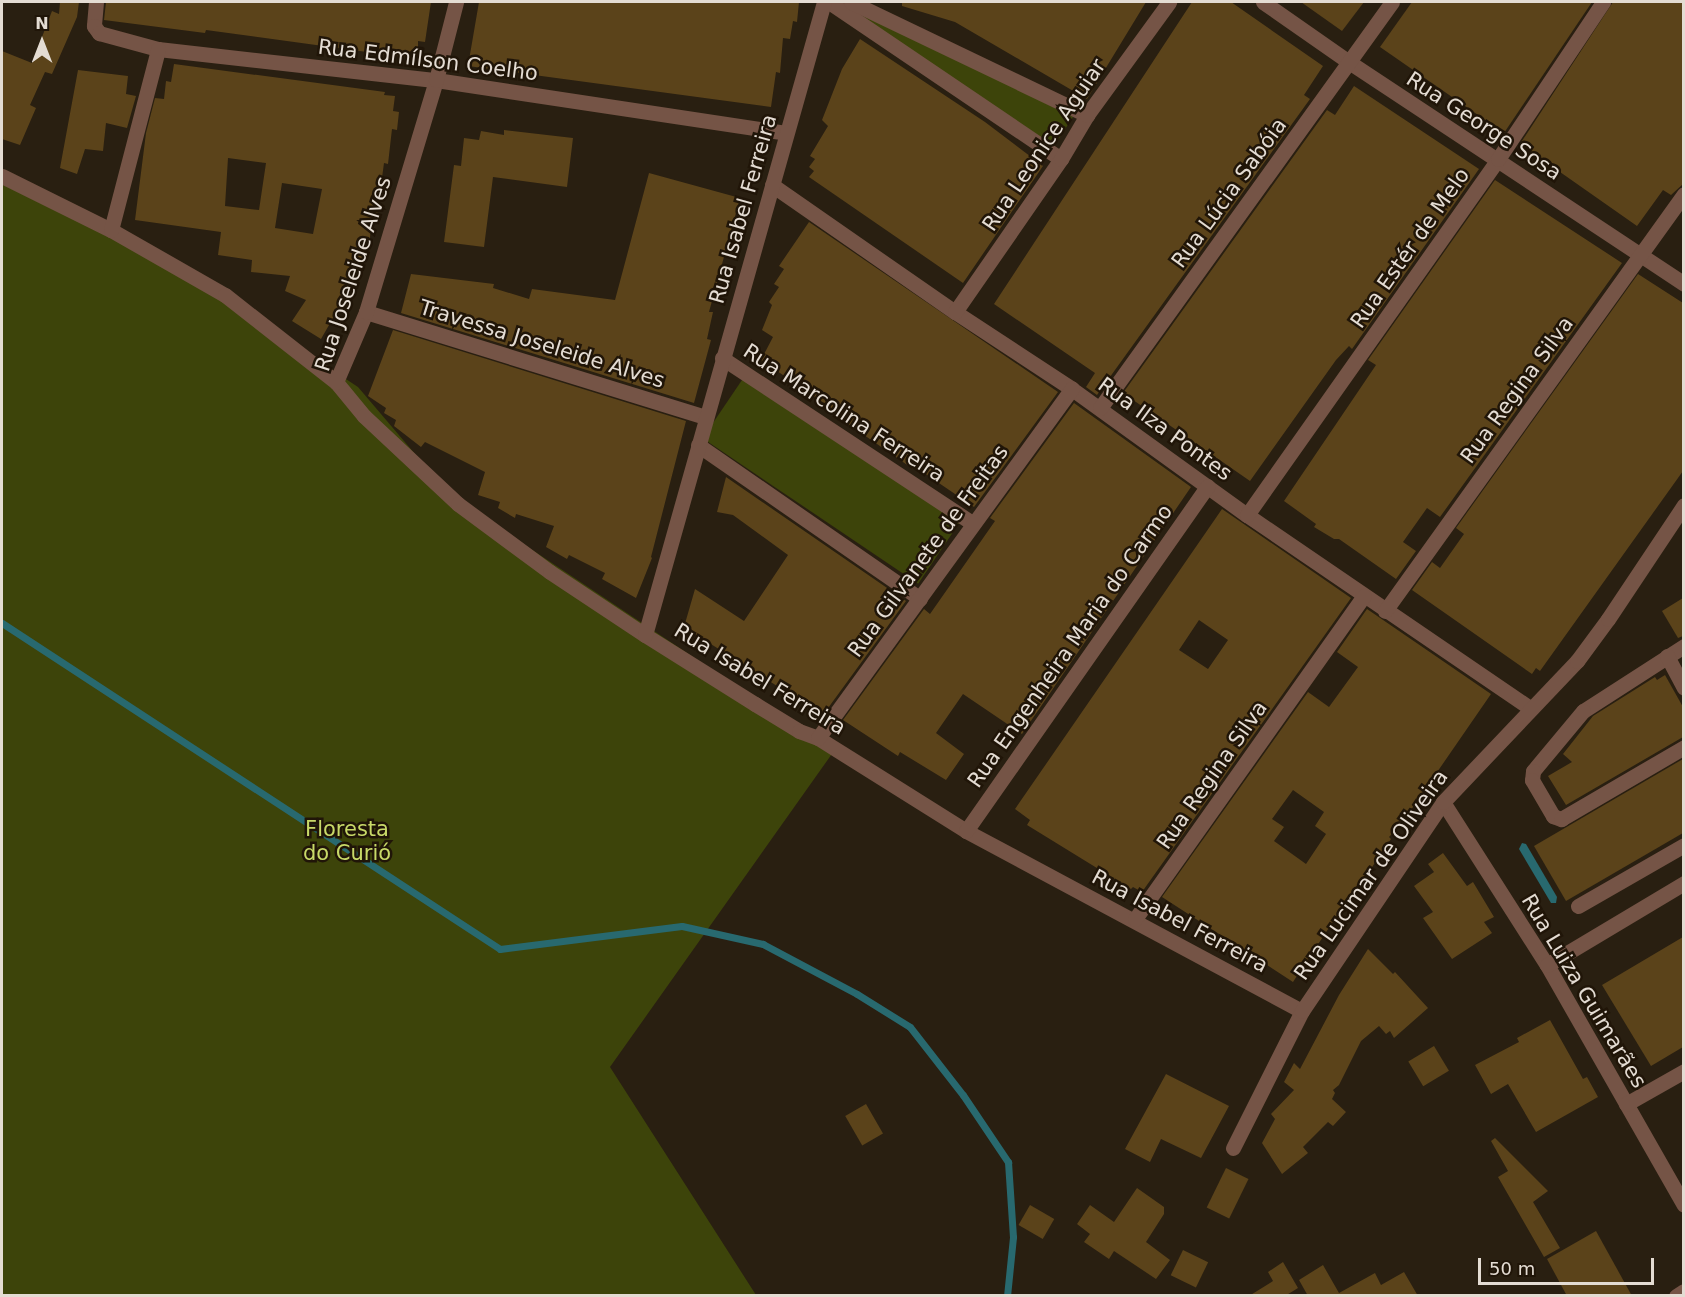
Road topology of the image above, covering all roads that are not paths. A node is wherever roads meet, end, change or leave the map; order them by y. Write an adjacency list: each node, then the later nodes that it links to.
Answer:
1 (96, 2): 10 (street, Rua Edmílson Coelho)
2 (456, 2): 12 (street, Rua Joseleide Alves)
3 (824, 2): 14 (street, Rua Isabel Ferreira)
4 (829, 2): 15 (street)
5 (851, 2): 13 (street)
6 (1169, 2): 13 (street, Rua Leonice Aguiar)
7 (1263, 2): 11 (street, Rua George Sosa)
8 (1392, 2): 11 (street, Rua Lúcia Sabóia)
9 (1603, 2): 16 (street, Rua Estér de Melo)
10 (158, 49): 12 (street, Rua Edmílson Coelho); 20 (street)
11 (1349, 62): 16 (street, Rua George Sosa); 28 (street, Rua Lúcia Sabóia)
12 (436, 80): 14 (street, Rua Edmílson Coelho); 23 (street, Rua Joseleide Alves)
13 (1087, 115): 15 (street, Rua Leonice Aguiar)
14 (786, 133): 18 (street, Rua Isabel Ferreira)
15 (1061, 159): 24 (street, Rua Leonice Aguiar)
16 (1498, 159): 21 (street, Rua George Sosa); 33 (street, Rua Estér de Melo)
17 (2, 176): 20 (street)
18 (772, 185): 24 (street, Rua Ilza Pontes); 25 (street, Rua Isabel Ferreira)
19 (1683, 194): 21 (street, Rua Regina Silva)
20 (111, 230): 26 (street)
21 (1642, 255): 22 (street, Rua George Sosa); 37 (street, Rua Regina Silva)
22 (1683, 284)
23 (366, 312): 26 (street, Rua Joseleide Alves); 29 (street, Travessa Joseleide Alves)
24 (955, 312): 27 (street, Rua Ilza Pontes)
25 (722, 358): 29 (street, Rua Isabel Ferreira); 34 (street, Rua Marcolina Ferreira)
26 (336, 382): 38 (street, Rua Joseleide Alves)
27 (1072, 389): 28 (street, Rua Ilza Pontes); 34 (street, Rua Gilvanete de Freitas)
28 (1100, 408): 31 (street, Rua Ilza Pontes)
29 (706, 417): 30 (street, Rua Isabel Ferreira)
30 (698, 445): 36 (street); 38 (street, Rua Isabel Ferreira)
31 (1208, 486): 33 (street, Rua Ilza Pontes); 46 (street, Rua Engenheira Maria do Carmo)
32 (1683, 505): 42 (street, Rua Lucimar de Oliveira)
33 (1247, 515): 35 (street, Rua Ilza Pontes)
34 (972, 523): 36 (street, Rua Gilvanete de Freitas)
35 (1364, 597): 37 (street, Rua Ilza Pontes); 50 (street, Rua Regina Silva)
36 (921, 599): 43 (street, Rua Gilvanete de Freitas)
37 (1385, 611): 42 (street, Rua Ilza Pontes)
38 (645, 634): 43 (street, Rua Isabel Ferreira)
39 (1683, 646): 40 (street)
40 (1667, 656): 41 (street); 44 (street)
41 (1683, 688)
42 (1531, 709): 45 (street, Rua Lucimar de Oliveira)
43 (818, 738): 46 (street, Rua Isabel Ferreira)
44 (1683, 747)
45 (1443, 802): 51 (street, Rua Luiza Guimarães); 52 (street, Rua Lucimar de Oliveira)
46 (966, 831): 50 (street, Rua Isabel Ferreira)
47 (1683, 845): 49 (street)
48 (1683, 883): 51 (street)
49 (1578, 906)
50 (1135, 919): 52 (street, Rua Isabel Ferreira)
51 (1546, 964): 54 (street, Rua Luiza Guimarães)
52 (1302, 1011): 55 (street, Rua Lucimar de Oliveira)
53 (1683, 1071): 54 (street)
54 (1626, 1104): 56 (street, Rua Luiza Guimarães)
55 (1233, 1148)
56 (1683, 1205)
57 (1683, 1291): 58 (street)
58 (1676, 1296)

